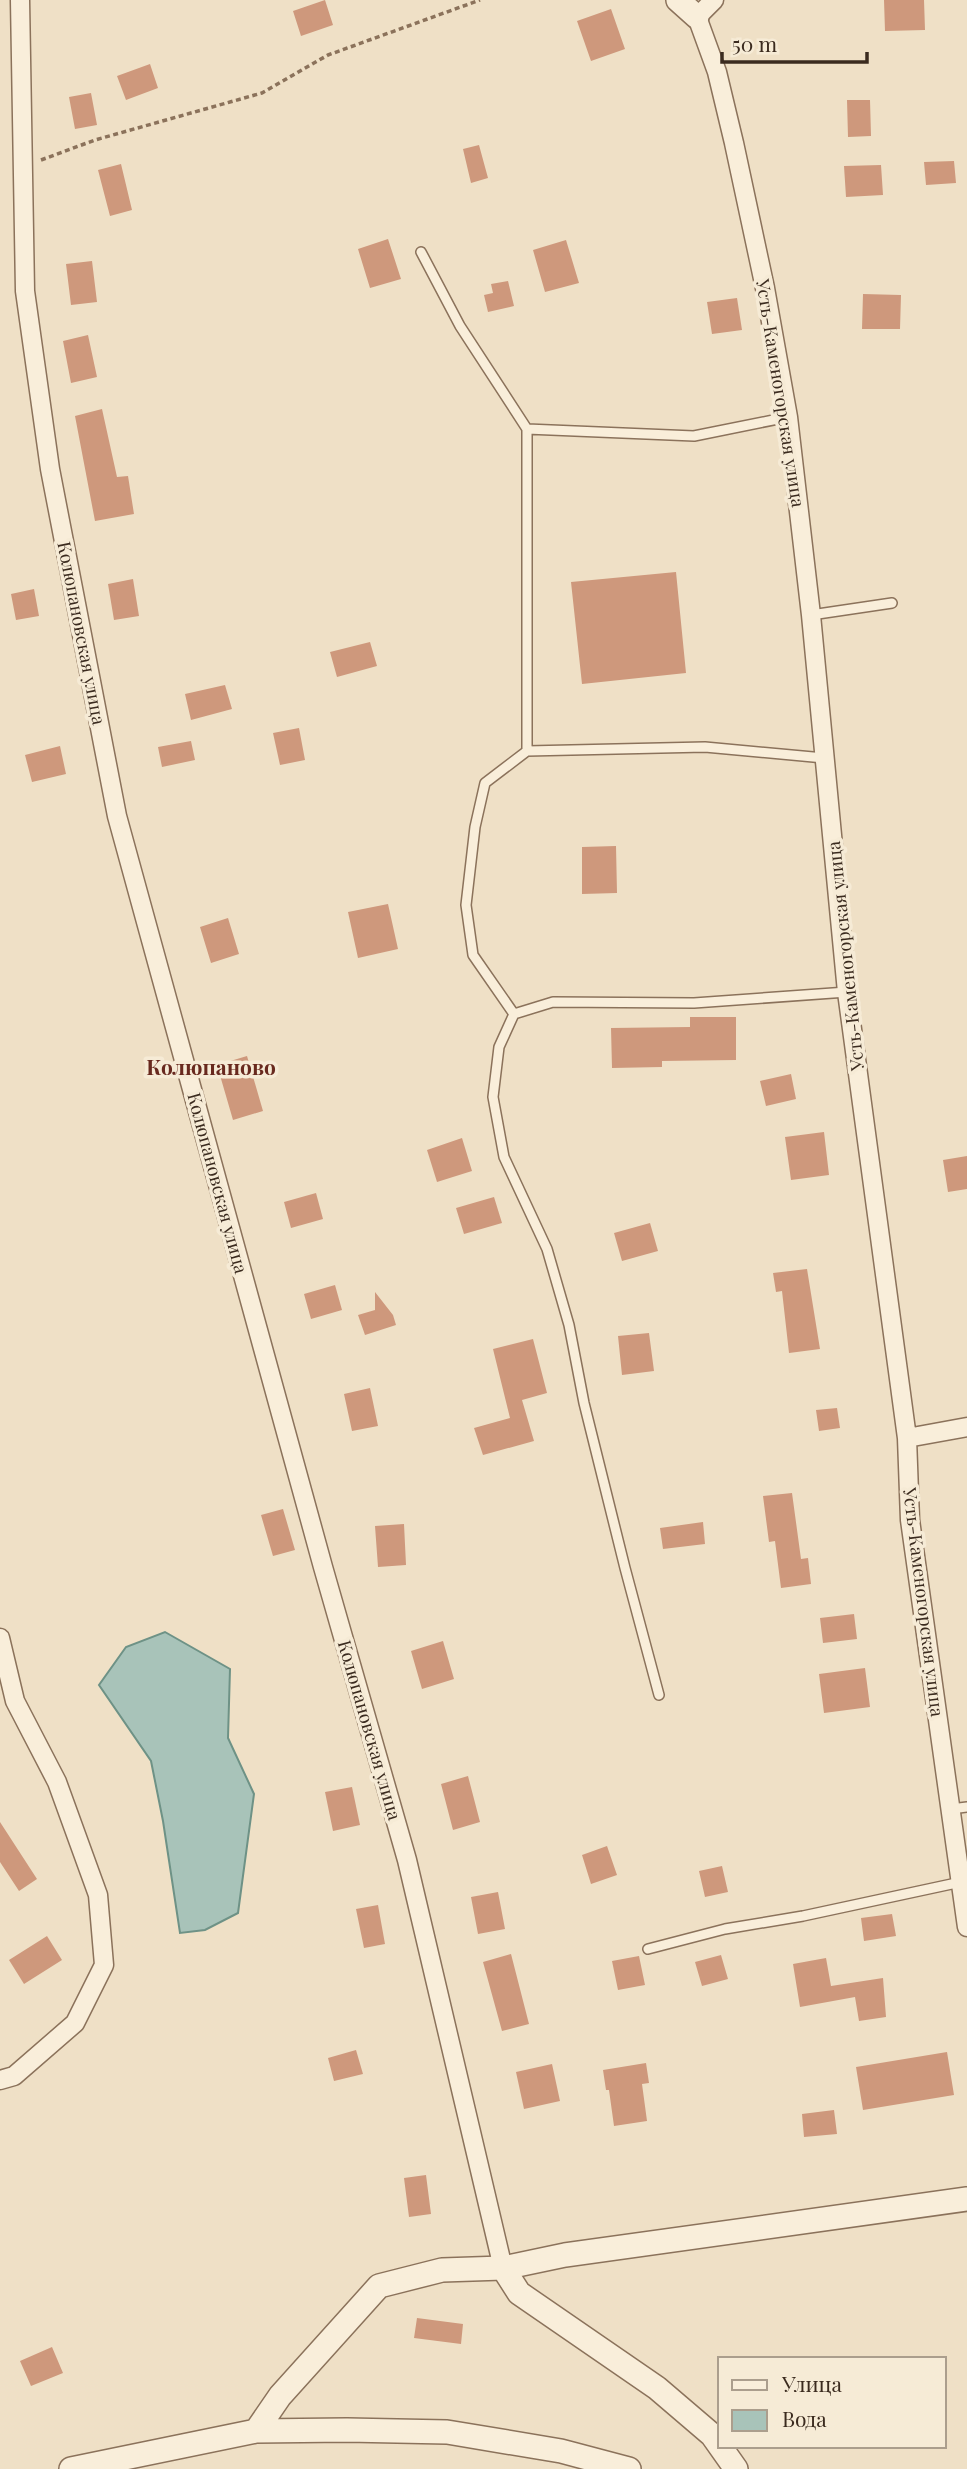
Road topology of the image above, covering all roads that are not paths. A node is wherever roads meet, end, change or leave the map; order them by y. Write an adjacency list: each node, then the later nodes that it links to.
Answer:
1 (19, 0): 24 (street, Колюпановская улица)
2 (678, 0): 4 (street, Усть-Каменогорская улица)
3 (714, 0): 4 (street)
4 (697, 17): 6 (street, Усть-Каменогорская улица)
5 (421, 252): 7 (lane)
6 (788, 417): 7 (lane); 9 (street, Усть-Каменогорская улица)
7 (527, 429): 10 (lane)
8 (892, 603): 9 (lane)
9 (811, 615): 11 (street, Усть-Каменогорская улица)
10 (527, 751): 11 (lane); 13 (lane)
11 (824, 758): 12 (street, Усть-Каменогорская улица)
12 (847, 992): 13 (lane); 15 (street, Усть-Каменогорская улица)
13 (514, 1014): 17 (lane)
14 (967, 1427): 15 (street)
15 (907, 1438): 18 (street, Усть-Каменогорская улица)
16 (0, 1638): 22 (street)
17 (659, 1696)
18 (959, 1808): 19 (street, Усть-Каменогорская улица)
19 (961, 1882): 20 (street, Усть-Каменогорская улица); 21 (lane)
20 (967, 1927)
21 (648, 1949)
22 (0, 2080)
23 (967, 2199): 24 (street)
24 (503, 2268): 25 (street); 26 (street)
25 (256, 2431): 28 (street); 29 (street)
26 (718, 2444)
27 (721, 2448): 30 (street)
28 (71, 2469)
29 (629, 2469)
30 (736, 2469)

